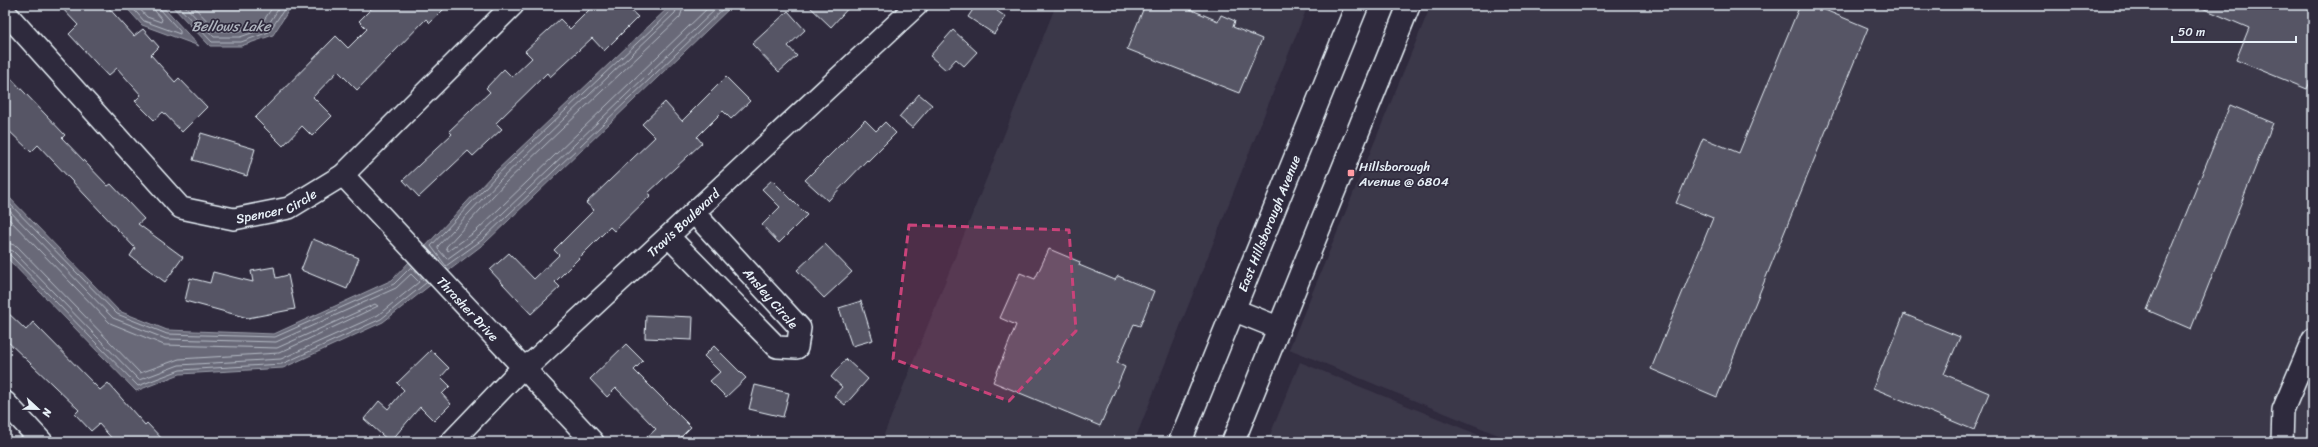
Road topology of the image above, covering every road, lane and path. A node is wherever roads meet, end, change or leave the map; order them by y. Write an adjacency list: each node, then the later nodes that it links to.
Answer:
1 (513, 5): 6 (street, Spencer Circle)
2 (917, 5): 7 (street, Travis Boulevard)
3 (1357, 5): 9 (main road, East Hillsborough Avenue)
4 (1409, 5): 10 (main road)
5 (5, 12): 6 (street, Spencer Circle)
6 (343, 175): 12 (street, Thrasher Drive)
7 (694, 213): 8 (street, Travis Boulevard); 8 (street, Ansley Circle)
8 (669, 237): 12 (street, Travis Boulevard)
9 (1234, 310): 10 (main road); 17 (main road, East Hillsborough Avenue)
10 (1279, 328): 18 (main road)
11 (2313, 339): 19 (street)
12 (524, 366): 15 (street, Travis Boulevard); 16 (street, Thrasher Drive)
13 (5, 402): 14 (street)
14 (33, 439)
15 (451, 442)
16 (593, 442)
17 (1180, 442)
18 (1233, 442)
19 (2282, 442)

